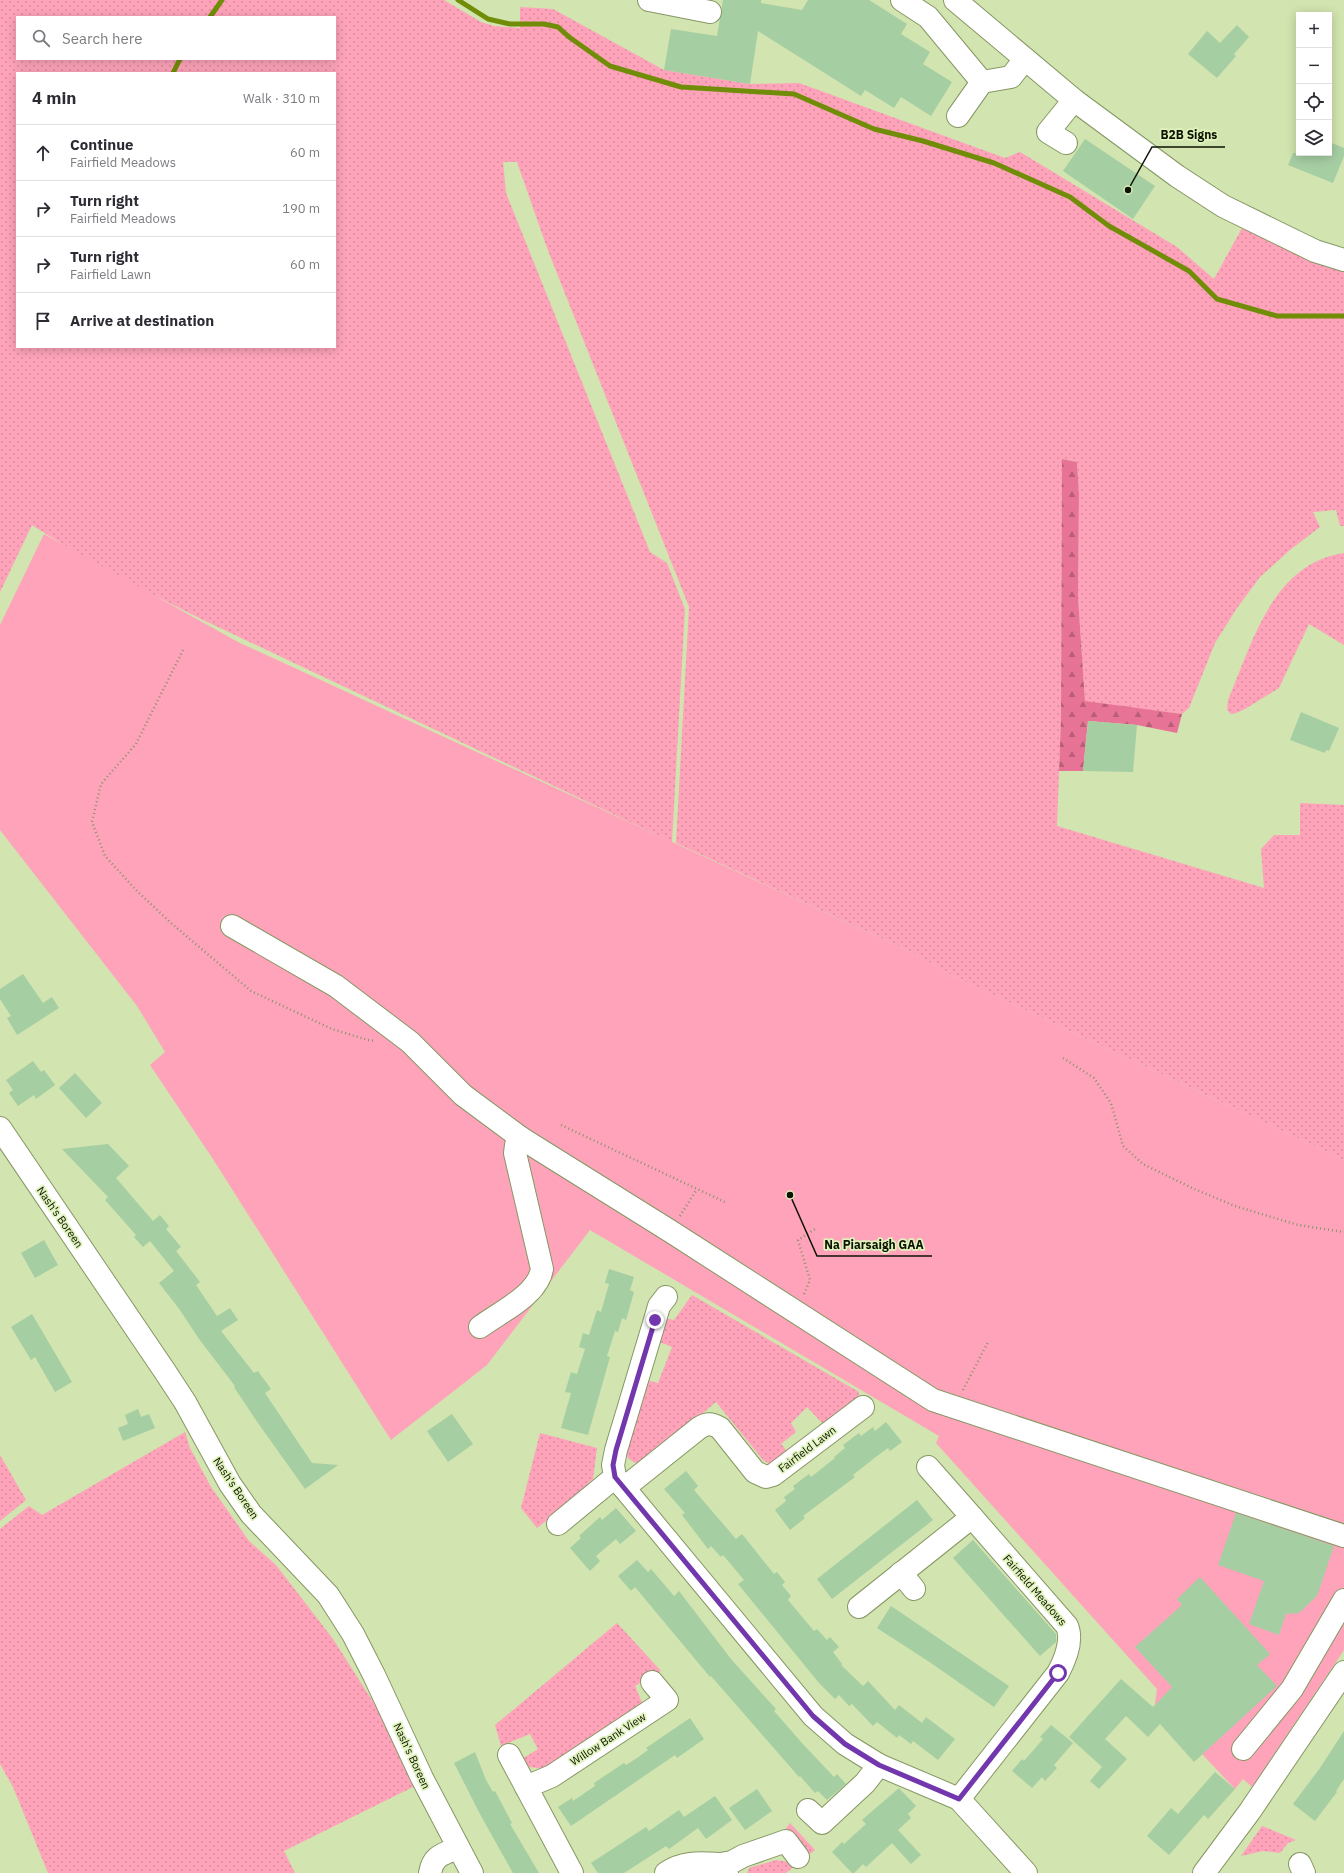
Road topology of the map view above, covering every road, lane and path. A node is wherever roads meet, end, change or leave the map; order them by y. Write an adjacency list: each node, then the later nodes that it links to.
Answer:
1 (649, 0): 4 (street)
2 (902, 0): 6 (street)
3 (955, 0): 5 (street)
4 (710, 12)
5 (1024, 59): 6 (street); 7 (street)
6 (982, 82): 8 (street)
7 (1074, 100): 9 (street); 10 (street)
8 (958, 116)
9 (1066, 143)
10 (1344, 260)
11 (183, 650): 13 (path)
12 (232, 926): 13 (street)
13 (410, 1042): 17 (street)
14 (1063, 1058): 22 (path)
15 (561, 1124): 18 (path)
16 (0, 1128): 44 (street, Nash's Boreen)
17 (521, 1138): 21 (street); 25 (street)
18 (697, 1189): 19 (path); 21 (path)
19 (727, 1203)
20 (815, 1229): 24 (path)
21 (670, 1231): 24 (street)
22 (1344, 1232)
23 (666, 1297): 30 (street)
24 (796, 1312): 28 (street)
25 (480, 1327)
26 (988, 1342): 28 (path)
27 (863, 1407): 30 (street, Fairfield Lawn)
28 (954, 1407): 33 (street)
29 (928, 1467): 31 (street, Fairfield Meadows)
30 (619, 1483): 32 (street, Fairfield Lawn); 40 (street)
31 (972, 1517): 35 (street); 42 (street, Fairfield Meadows)
32 (558, 1524)
33 (1344, 1536)
34 (1344, 1600): 38 (street)
35 (859, 1608)
36 (1344, 1672): 52 (street)
37 (652, 1682): 41 (street, Willow Bank View)
38 (1243, 1749)
39 (509, 1755): 41 (street)
40 (879, 1765): 42 (street); 43 (street)
41 (526, 1787): 49 (street)
42 (959, 1799): 51 (street)
43 (808, 1810)
44 (458, 1848): 47 (street); 48 (street, Nash's Boreen)
45 (798, 1857): 46 (street)
46 (724, 1868): 50 (street)
47 (430, 1873)
48 (472, 1873)
49 (572, 1873)
50 (666, 1873)
51 (1026, 1873)
52 (1204, 1873)

